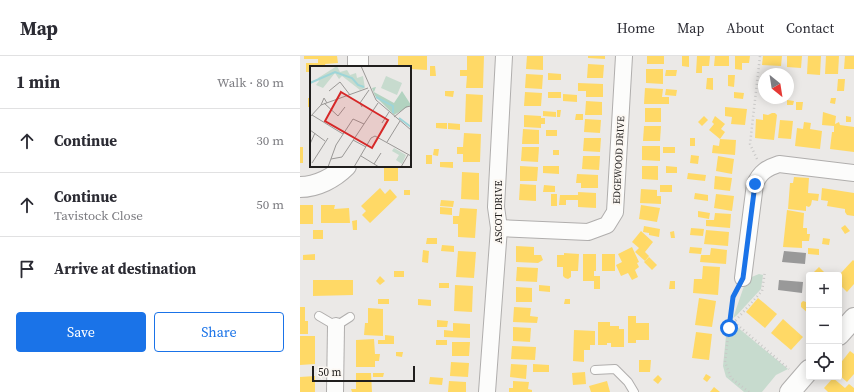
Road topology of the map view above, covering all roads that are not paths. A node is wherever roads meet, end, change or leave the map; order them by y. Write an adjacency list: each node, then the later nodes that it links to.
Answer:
1 (504, 56): 6 (street, ASCOT DRIVE)
2 (624, 56): 6 (street, EDGEWOOD DRIVE)
3 (345, 167): 5 (street)
4 (854, 173): 7 (street)
5 (309, 185)
6 (499, 228): 16 (street, ASCOT DRIVE)
7 (743, 278)
8 (319, 316): 11 (lane)
9 (350, 317): 11 (lane)
10 (854, 318): 12 (street)
11 (336, 326): 15 (street)
12 (842, 332)
13 (595, 370): 17 (lane)
14 (806, 373): 18 (street)
15 (335, 392)
16 (486, 392)
17 (634, 392)
18 (790, 392)

